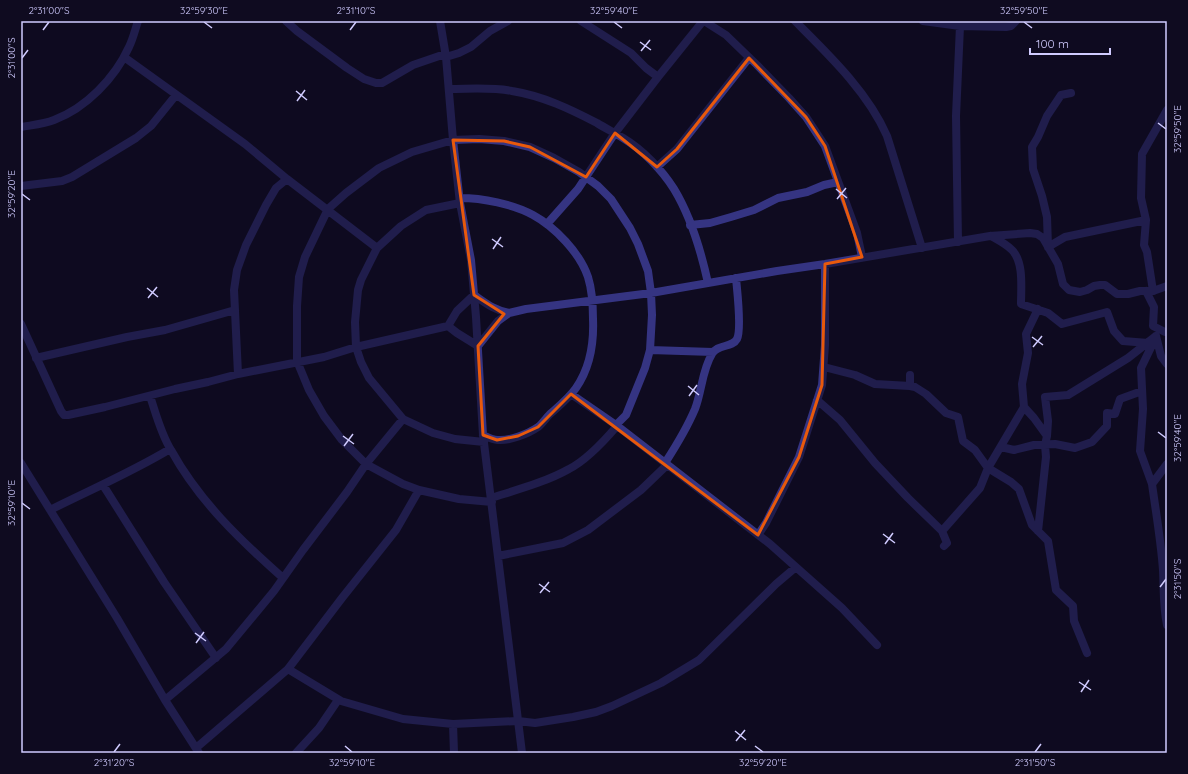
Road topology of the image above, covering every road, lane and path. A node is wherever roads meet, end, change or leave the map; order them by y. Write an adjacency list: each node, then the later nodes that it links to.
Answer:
1 (138, 21): 12 (street)
2 (286, 21): 11 (street)
3 (440, 21): 11 (street)
4 (508, 21): 11 (street)
5 (581, 21): 14 (street)
6 (704, 21): 13 (street); 14 (street)
7 (795, 21): 36 (street)
8 (923, 21): 10 (street)
9 (1016, 21): 10 (street)
10 (960, 26): 33 (street)
11 (445, 55): 15 (street)
12 (124, 57): 17 (street); 19 (street)
13 (749, 58): 22 (street); 25 (street)
14 (658, 77): 20 (street)
15 (449, 89): 20 (street); 21 (street)
16 (1071, 93): 34 (street)
17 (176, 95): 24 (street); 26 (street)
18 (1167, 110): 29 (street)
19 (21, 127)
20 (615, 133): 22 (street); 23 (street)
21 (453, 140): 23 (street); 27 (street); 28 (street)
22 (657, 167): 31 (street)
23 (586, 177): 30 (street); 43 (street)
24 (287, 179): 28 (street); 47 (street)
25 (838, 182): 31 (street); 37 (street)
26 (21, 186)
27 (460, 201): 30 (street); 35 (street); 44 (street)
28 (328, 209): 35 (street); 59 (street)
29 (1146, 220): 34 (street); 42 (street)
30 (547, 224): 45 (street)
31 (690, 225): 40 (street)
32 (990, 236): 33 (street); 34 (street); 46 (street)
33 (958, 242): 36 (street)
34 (1048, 247): 42 (street)
35 (377, 248): 55 (street)
36 (922, 248): 37 (street)
37 (862, 257): 38 (street)
38 (825, 264): 39 (street); 61 (street)
39 (736, 278): 40 (street); 57 (street)
40 (708, 283): 43 (street)
41 (1167, 286): 42 (street)
42 (1149, 291): 51 (street)
43 (651, 293): 45 (street); 56 (street)
44 (474, 295): 48 (street); 50 (street); 54 (street)
45 (593, 302): 48 (street); 66 (street)
46 (1038, 309): 53 (street); 69 (street)
47 (235, 310): 58 (street); 62 (street)
48 (509, 313): 54 (street)
49 (21, 324): 58 (street)
50 (448, 326): 54 (street); 55 (street)
51 (1167, 332)
52 (1156, 336): 53 (street); 60 (street); 65 (street)
53 (1148, 343): 72 (street)
54 (478, 346): 73 (street)
55 (356, 347): 59 (street); 70 (street)
56 (650, 350): 57 (street); 71 (street)
57 (712, 352): 79 (street)
58 (36, 358): 67 (street)
59 (297, 362): 62 (street); 78 (street)
60 (1167, 364)
61 (824, 367): 64 (street); 68 (street)
62 (238, 374): 67 (street)
63 (910, 375): 64 (street)
64 (910, 386): 81 (street)
65 (1142, 391): 74 (street); 82 (street)
66 (571, 394): 71 (street); 73 (street)
67 (150, 396): 76 (street)
68 (817, 400): 87 (street); 89 (street)
69 (1024, 407): 72 (street); 75 (street)
70 (403, 419): 73 (street); 78 (street)
71 (616, 426): 79 (street); 85 (street)
72 (1047, 436): 74 (street)
73 (484, 439): 85 (street)
74 (1045, 445): 75 (street); 88 (street)
75 (1001, 447): 81 (street)
76 (170, 449): 83 (street); 93 (street)
77 (21, 463): 86 (street)
78 (366, 464): 84 (street); 93 (street)
79 (666, 464): 89 (street); 91 (street)
80 (1167, 464): 82 (street)
81 (988, 468): 87 (street); 88 (street)
82 (1152, 484): 94 (street)
83 (103, 485): 86 (street); 97 (street)
84 (419, 490): 85 (street); 98 (street)
85 (491, 500): 91 (street)
86 (50, 510): 99 (street)
87 (942, 531): 90 (street)
88 (1038, 531): 96 (street)
89 (758, 535): 92 (street)
90 (944, 546)
91 (498, 556): 101 (street)
92 (796, 567): 95 (street); 101 (street)
93 (283, 578): 97 (street)
94 (1167, 624)
95 (877, 645)
96 (1087, 653)
97 (216, 658): 99 (street)
98 (288, 670): 100 (street); 103 (street)
99 (165, 700): 103 (street)
100 (338, 700): 102 (street); 104 (street)
101 (518, 721): 102 (street); 106 (street)
102 (453, 724): 105 (street)
103 (198, 750)
104 (296, 753)
105 (454, 753)
106 (522, 753)

